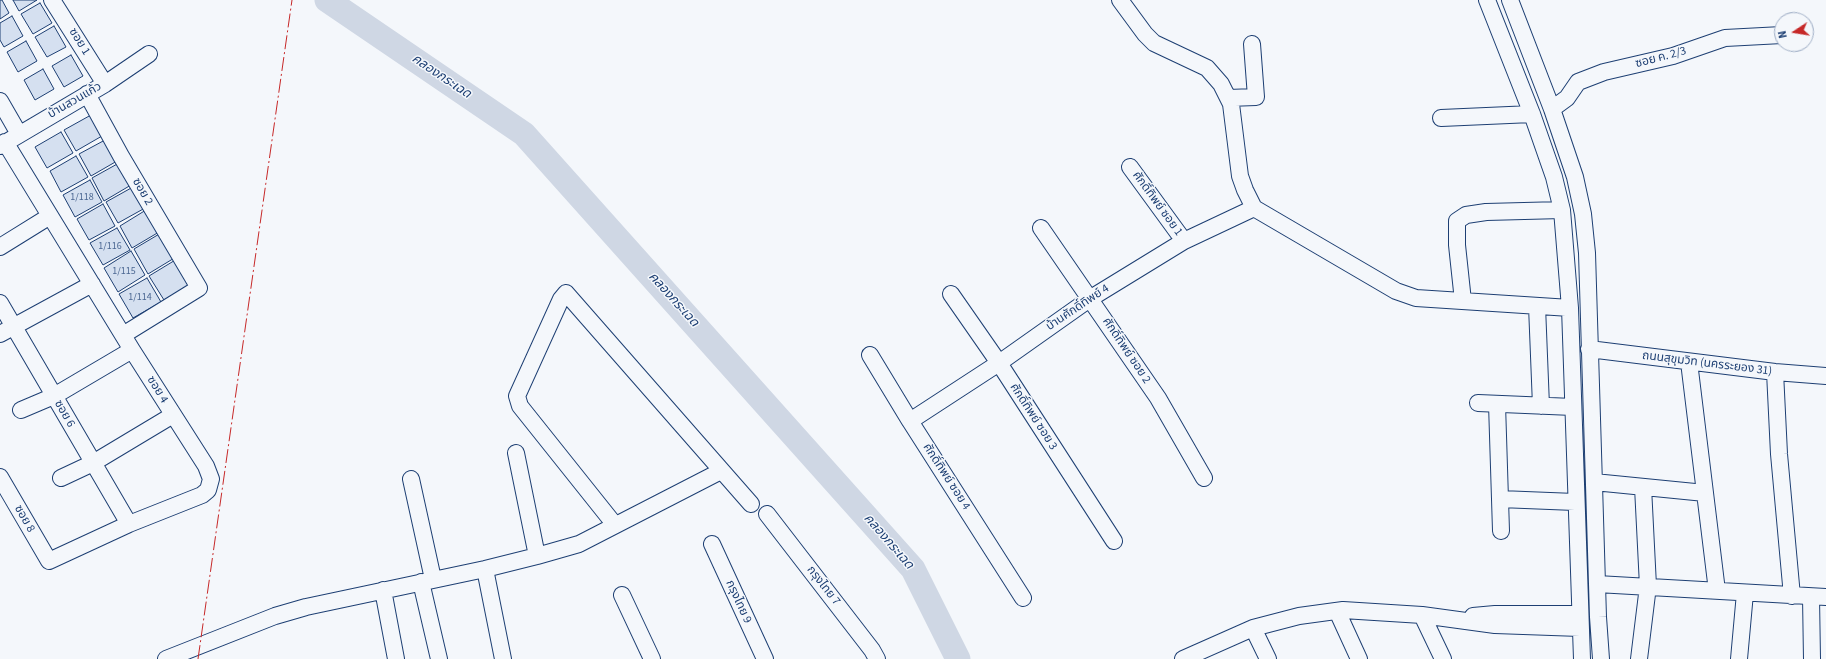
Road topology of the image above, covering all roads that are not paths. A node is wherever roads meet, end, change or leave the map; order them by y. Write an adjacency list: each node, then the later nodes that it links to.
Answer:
1 (52, 0): 8 (street, ซอย 1)
2 (1120, 0): 10 (street)
3 (1487, 0): 13 (street)
4 (1510, 0): 12 (street)
5 (1774, 35): 12 (street, ซอย ค. 2/3)
6 (1252, 44): 10 (street)
7 (149, 54): 8 (street, บ้านสวนแก้ว)
8 (105, 84): 9 (street, บ้านสวนแก้ว)
9 (88, 94): 15 (street, บ้านสวนแก้ว); 32 (street, ซอย 2)
10 (1228, 98): 18 (street)
11 (0, 101): 15 (street)
12 (1552, 109): 33 (street)
13 (1532, 114): 14 (street); 19 (street)
14 (1441, 118)
15 (19, 134): 16 (street, บ้านสวนแก้ว)
16 (3, 144): 20 (street, ซอย 4)
17 (1130, 167): 22 (street, ศักดิ์ทิพย์ ซอย 1)
18 (1254, 208): 22 (street, บ้านศักดิ์ทิพย์ 4); 27 (street)
19 (1562, 210): 27 (street); 30 (street)
20 (50, 216): 23 (street); 24 (street, ซอย 4)
21 (1041, 228): 26 (street, ศักดิ์ทิพย์ ซอย 2)
22 (1184, 241): 26 (street, บ้านศักดิ์ทิพย์ 4)
23 (0, 247)
24 (92, 284): 31 (street); 32 (street, ซอย 4)
25 (951, 294): 37 (street, ศักดิ์ทิพย์ ซอย 3)
26 (1091, 298): 37 (street, บ้านศักดิ์ทิพย์ 4); 53 (street, ศักดิ์ทิพย์ ซอย 2)
27 (1464, 301): 29 (street)
28 (0, 303): 31 (street, ซอย 6)
29 (1537, 306): 30 (street); 43 (street)
30 (1570, 308): 44 (street)
31 (7, 330): 40 (street, ซอย 6)
32 (123, 335): 34 (street, ซอย 4)
33 (1589, 349): 36 (street, ถนนสุขุมวิท (นครระยอง 31)); 55 (street)
34 (132, 350): 40 (street); 46 (street, ซอย 4)
35 (870, 355): 47 (street, ศักดิ์ทิพย์ ซอย 4)
36 (1689, 362): 38 (street, ถนนสุขุมวิท (นครระยอง 31)); 57 (street)
37 (998, 363): 47 (street, บ้านศักดิ์ทิพย์ 4); 65 (street, ศักดิ์ทิพย์ ซอย 3)
38 (1775, 372): 39 (street, ถนนสุขุมวิท (นครระยอง 31)); 77 (street)
39 (1826, 376)
40 (54, 396): 45 (street); 49 (street, ซอย 6)
41 (1478, 403): 42 (street)
42 (1497, 404): 43 (street); 58 (street)
43 (1541, 406): 44 (street)
44 (1573, 407): 59 (street)
45 (21, 410)
46 (173, 415): 49 (street); 62 (street, ซอย 4)
47 (910, 422): 79 (street, ศักดิ์ทิพย์ ซอย 4)
48 (516, 453): 67 (street)
49 (93, 463): 52 (street); 62 (street, ซอย 6)
50 (721, 471): 60 (street); 63 (street); 63 (street)
51 (0, 477): 68 (street, ซอย 8)
52 (61, 478)
53 (1204, 478)
54 (411, 479): 70 (street)
55 (1594, 482): 56 (street); 71 (street)
56 (1643, 487): 57 (street); 72 (street)
57 (1705, 493): 74 (street)
58 (1500, 498): 59 (street); 64 (street)
59 (1575, 502): 82 (street)
60 (751, 504)
61 (767, 514): 90 (street, กรุงไทย 7)
62 (129, 524): 68 (street, ซอย 4)
63 (615, 525): 67 (street)
64 (1501, 531)
65 (1114, 541)
66 (712, 544): 89 (street, กรุงไทย 9)
67 (537, 556): 69 (street)
68 (49, 560)
69 (485, 569): 70 (street); 87 (street)
70 (427, 580): 73 (street); 86 (street)
71 (1597, 584): 72 (street); 96 (street)
72 (1648, 586): 74 (street); 97 (street)
73 (383, 590): 84 (street); 85 (street)
74 (1717, 591): 75 (street)
75 (1745, 593): 77 (street); 98 (street)
76 (622, 595): 88 (street)
77 (1792, 596): 78 (street)
78 (1819, 597): 99 (street)
79 (1023, 598)
80 (1337, 611): 81 (street); 83 (street); 93 (street)
81 (1422, 615): 82 (street); 94 (street)
82 (1580, 621): 95 (street)
83 (1253, 628): 91 (street); 92 (street)
84 (166, 659)
85 (396, 659)
86 (439, 659)
87 (503, 659)
88 (652, 659)
89 (765, 659)
90 (877, 659)
91 (1183, 659)
92 (1268, 659)
93 (1359, 659)
94 (1443, 659)
95 (1582, 659)
96 (1601, 659)
97 (1639, 659)
98 (1739, 659)
99 (1812, 659)

